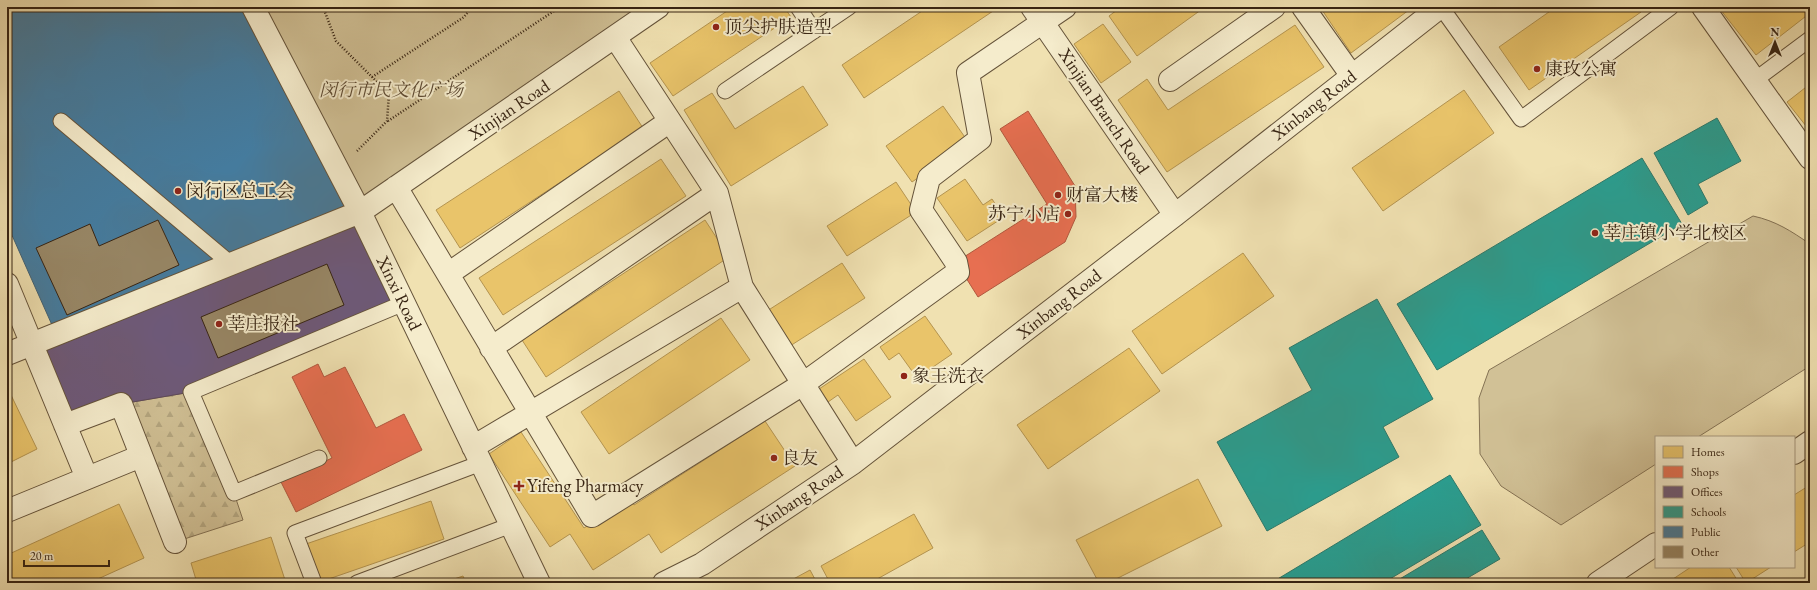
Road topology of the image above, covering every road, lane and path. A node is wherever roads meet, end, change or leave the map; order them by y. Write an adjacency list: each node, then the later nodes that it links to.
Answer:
1 (253, 7): 27 (street, Xinxi Road)
2 (323, 7): 19 (path)
3 (472, 7): 19 (path)
4 (560, 7): 24 (path)
5 (658, 7): 16 (street, Xinjian Road)
6 (798, 7): 15 (lane)
7 (849, 7): 15 (lane)
8 (1064, 7): 14 (street)
9 (1274, 7): 20 (street)
10 (1303, 7): 18 (street)
11 (1440, 7): 12 (lane); 18 (street, Xinbang Road)
12 (1671, 7)
13 (1703, 7): 21 (street)
14 (1038, 15): 31 (street, Xinjian Branch Road); 40 (street)
15 (814, 31): 22 (lane)
16 (615, 37): 25 (street); 28 (street, Xinjian Road)
17 (1810, 39): 21 (lane)
18 (1352, 76): 31 (street, Xinbang Road)
19 (372, 77): 24 (path)
20 (1170, 80)
21 (1755, 80): 26 (street)
22 (725, 91)
23 (61, 121): 32 (lane)
24 (387, 121): 27 (path)
25 (670, 121): 29 (street); 33 (street)
26 (1810, 158)
27 (338, 170): 30 (street, Xinxi Road)
28 (396, 187): 30 (street, Xinjian Road); 33 (street)
29 (717, 193): 35 (street); 38 (street)
30 (360, 212): 32 (street, Xinjian Road); 36 (street, Xinxi Road)
31 (1175, 215): 48 (street, Xinbang Road)
32 (231, 264): 37 (street, Xinjian Road)
33 (448, 274): 38 (street)
34 (7, 284): 37 (street)
35 (742, 287): 40 (street); 41 (street)
36 (404, 303): 45 (street, Xinxi Road); 47 (lane)
37 (32, 344): 39 (street, Xinjian Road); 42 (street)
38 (492, 348): 41 (street)
39 (7, 354)
40 (803, 384): 41 (street); 48 (street)
41 (530, 413): 45 (street)
42 (65, 425): 46 (street); 49 (street)
43 (1810, 442): 44 (street)
44 (1795, 452)
45 (477, 455): 51 (street, Xinxi Road); 54 (lane)
46 (141, 456): 49 (street); 52 (street)
47 (319, 458)
48 (853, 462): 57 (street, Xinbang Road)
49 (87, 478): 50 (street)
50 (7, 511)
51 (511, 525): 55 (lane); 56 (street, Xinxi Road)
52 (175, 542)
53 (1655, 545): 58 (street)
54 (314, 583)
55 (357, 583)
56 (539, 583)
57 (664, 583)
58 (1598, 583)

